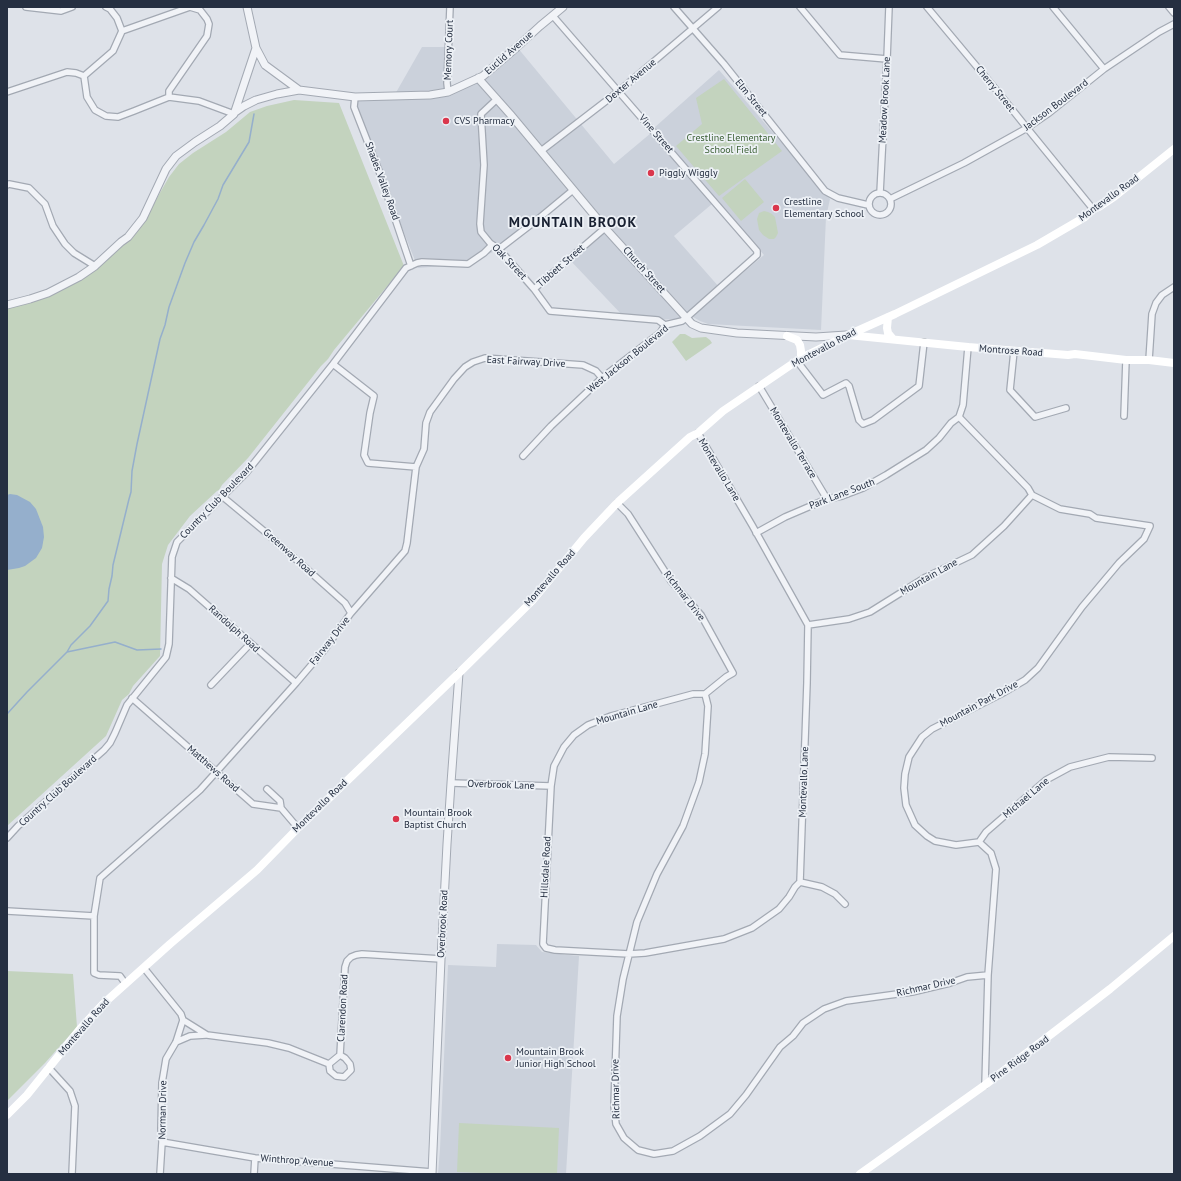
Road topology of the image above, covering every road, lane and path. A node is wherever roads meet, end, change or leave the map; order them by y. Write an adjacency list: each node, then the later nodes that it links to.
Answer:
1 (26, 7): 2 (street)
2 (72, 7)
3 (106, 7): 18 (street)
4 (247, 7): 19 (street)
5 (450, 7): 27 (street, Memory Court)
6 (563, 7): 15 (street, Euclid Avenue)
7 (674, 7): 17 (street, Elm Street)
8 (718, 7): 17 (street, Dexter Avenue)
9 (800, 7): 20 (street)
10 (889, 7): 20 (street, Meadow Brook Lane)
11 (927, 7): 32 (street, Cherry Street)
12 (1053, 7): 21 (street)
13 (1169, 7): 14 (street)
14 (1174, 12)
15 (553, 16): 23 (street, Euclid Avenue); 25 (street, Vine Street)
16 (1174, 24): 21 (street, Jackson Boulevard)
17 (693, 28): 25 (street, Dexter Avenue); 39 (street, Elm Street)
18 (122, 31): 22 (street); 28 (street)
19 (256, 48): 24 (street); 31 (street)
20 (888, 59): 37 (street, Meadow Brook Lane)
21 (1104, 69): 32 (street, Jackson Boulevard)
22 (84, 76): 26 (street); 28 (street)
23 (478, 78): 27 (street, Euclid Avenue); 30 (street, Church Street)
24 (299, 90): 29 (street, Euclid Avenue); 31 (street)
25 (619, 91): 34 (street, Dexter Avenue); 44 (street, Vine Street)
26 (7, 92)
27 (448, 92): 29 (street, Euclid Avenue)
28 (169, 97): 31 (street)
29 (355, 97): 46 (street, Shades Valley Road)
30 (497, 99): 34 (street, Church Street); 42 (street, Oak Street)
31 (234, 114): 45 (street)
32 (1027, 128): 38 (street, Jackson Boulevard); 40 (street, Cherry Street)
33 (1174, 149): 40 (main road, Montevallo Road)
34 (541, 151): 36 (street, Church Street)
35 (7, 185): 45 (street)
36 (573, 190): 41 (street, Church Street); 43 (street)
37 (880, 193): 38 (street); 39 (street)
38 (890, 199): 39 (street)
39 (868, 205)
40 (1093, 209): 50 (main road, Montevallo Road)
41 (605, 228): 48 (street, Tibbett Street); 51 (street, Church Street)
42 (492, 245): 43 (street, Oak Street); 46 (street)
43 (499, 249): 48 (street, Oak Street)
44 (757, 255): 51 (street, West Jackson Boulevard)
45 (95, 266): 49 (street)
46 (411, 266): 63 (street, Country Club Boulevard)
47 (1174, 287): 61 (street)
48 (534, 289): 52 (street, Oak Street)
49 (7, 304)
50 (888, 317): 53 (main road, Montevallo Road); 55 (main road)
51 (686, 318): 52 (street, West Jackson Boulevard); 54 (street, Church Street)
52 (665, 325): 64 (street, West Jackson Boulevard)
53 (848, 335): 54 (street, Church Street); 55 (main road, Montrose Road); 59 (main road, Montevallo Road)
54 (787, 336): 59 (main road)
55 (892, 339): 56 (main road, Montrose Road)
56 (924, 342): 57 (main road, Montrose Road); 59 (street)
57 (968, 348): 58 (main road, Montrose Road); 68 (street)
58 (1014, 351): 60 (main road, Montrose Road); 66 (street)
59 (799, 360): 65 (main road, Montevallo Road)
60 (1126, 360): 61 (main road, Montrose Road); 67 (street)
61 (1149, 360): 62 (main road, Montrose Road)
62 (1174, 363)
63 (333, 364): 71 (street); 73 (street, Country Club Boulevard)
64 (602, 378): 70 (street, West Jackson Boulevard); 71 (street, East Fairway Drive)
65 (759, 386): 69 (main road, Montevallo Road); 74 (street, Montevallo Terrace)
66 (1066, 408)
67 (1124, 416)
68 (959, 417): 72 (street, Mountain Park Drive); 74 (street, Park Lane South)
69 (698, 433): 75 (main road, Montevallo Road); 76 (street, Montevallo Lane)
70 (522, 456)
71 (416, 467): 78 (street, Fairway Drive)
72 (1032, 494): 79 (street, Mountain Lane); 94 (street, Mountain Park Drive)
73 (223, 497): 77 (street, Country Club Boulevard); 78 (street, Greenway Road)
74 (827, 499): 76 (street, Park Lane South)
75 (617, 503): 81 (main road, Montevallo Road); 84 (street, Richmar Drive)
76 (756, 533): 79 (street, Montevallo Lane)
77 (171, 578): 80 (street, Randolph Road); 85 (street, Country Club Boulevard)
78 (351, 613): 82 (street, Fairway Drive)
79 (808, 625): 95 (street, Montevallo Lane)
80 (250, 644): 82 (street, Randolph Road); 83 (street)
81 (459, 674): 88 (street, Overbrook Road); 92 (main road, Montevallo Road)
82 (296, 683): 87 (street, Fairway Drive)
83 (211, 685)
84 (705, 694): 89 (street, Mountain Lane); 100 (street, Richmar Drive)
85 (132, 698): 87 (street, Matthews Road); 93 (street, Country Club Boulevard)
86 (1152, 758): 94 (street, Michael Lane)
87 (217, 771): 91 (street, Matthews Road); 98 (street, Fairway Drive)
88 (450, 783): 89 (street, Overbrook Lane); 101 (street, Overbrook Road)
89 (551, 786): 100 (street, Hillsdale Road)
90 (268, 789): 91 (street)
91 (281, 808): 92 (street)
92 (298, 828): 102 (main road, Montevallo Road)
93 (7, 838)
94 (979, 842): 103 (street)
95 (800, 882): 96 (street); 100 (street)
96 (845, 904)
97 (7, 911): 98 (street)
98 (94, 916): 104 (street)
99 (1174, 936): 111 (main road, Pine Ridge Road)
100 (628, 954): 103 (street, Richmar Drive)
101 (441, 959): 108 (street, Clarendon Road); 115 (street, Overbrook Road)
102 (144, 968): 104 (main road, Montevallo Road); 105 (street)
103 (988, 975): 111 (street)
104 (125, 983): 110 (main road, Montevallo Road)
105 (183, 1020): 106 (street); 107 (street, Norman Drive)
106 (207, 1035): 107 (street); 109 (street)
107 (176, 1042): 113 (street, Norman Drive)
108 (340, 1056): 109 (street, Clarendon Road); 109 (street)
109 (329, 1064)
110 (49, 1068): 112 (main road, Montevallo Road); 116 (street)
111 (985, 1085): 119 (main road, Pine Ridge Road)
112 (7, 1115)
113 (162, 1142): 114 (street, Winthrop Avenue); 117 (street, Norman Drive)
114 (256, 1158): 115 (street, Winthrop Avenue); 118 (street)
115 (432, 1173)
116 (72, 1174)
117 (160, 1174)
118 (254, 1174)
119 (860, 1174)

